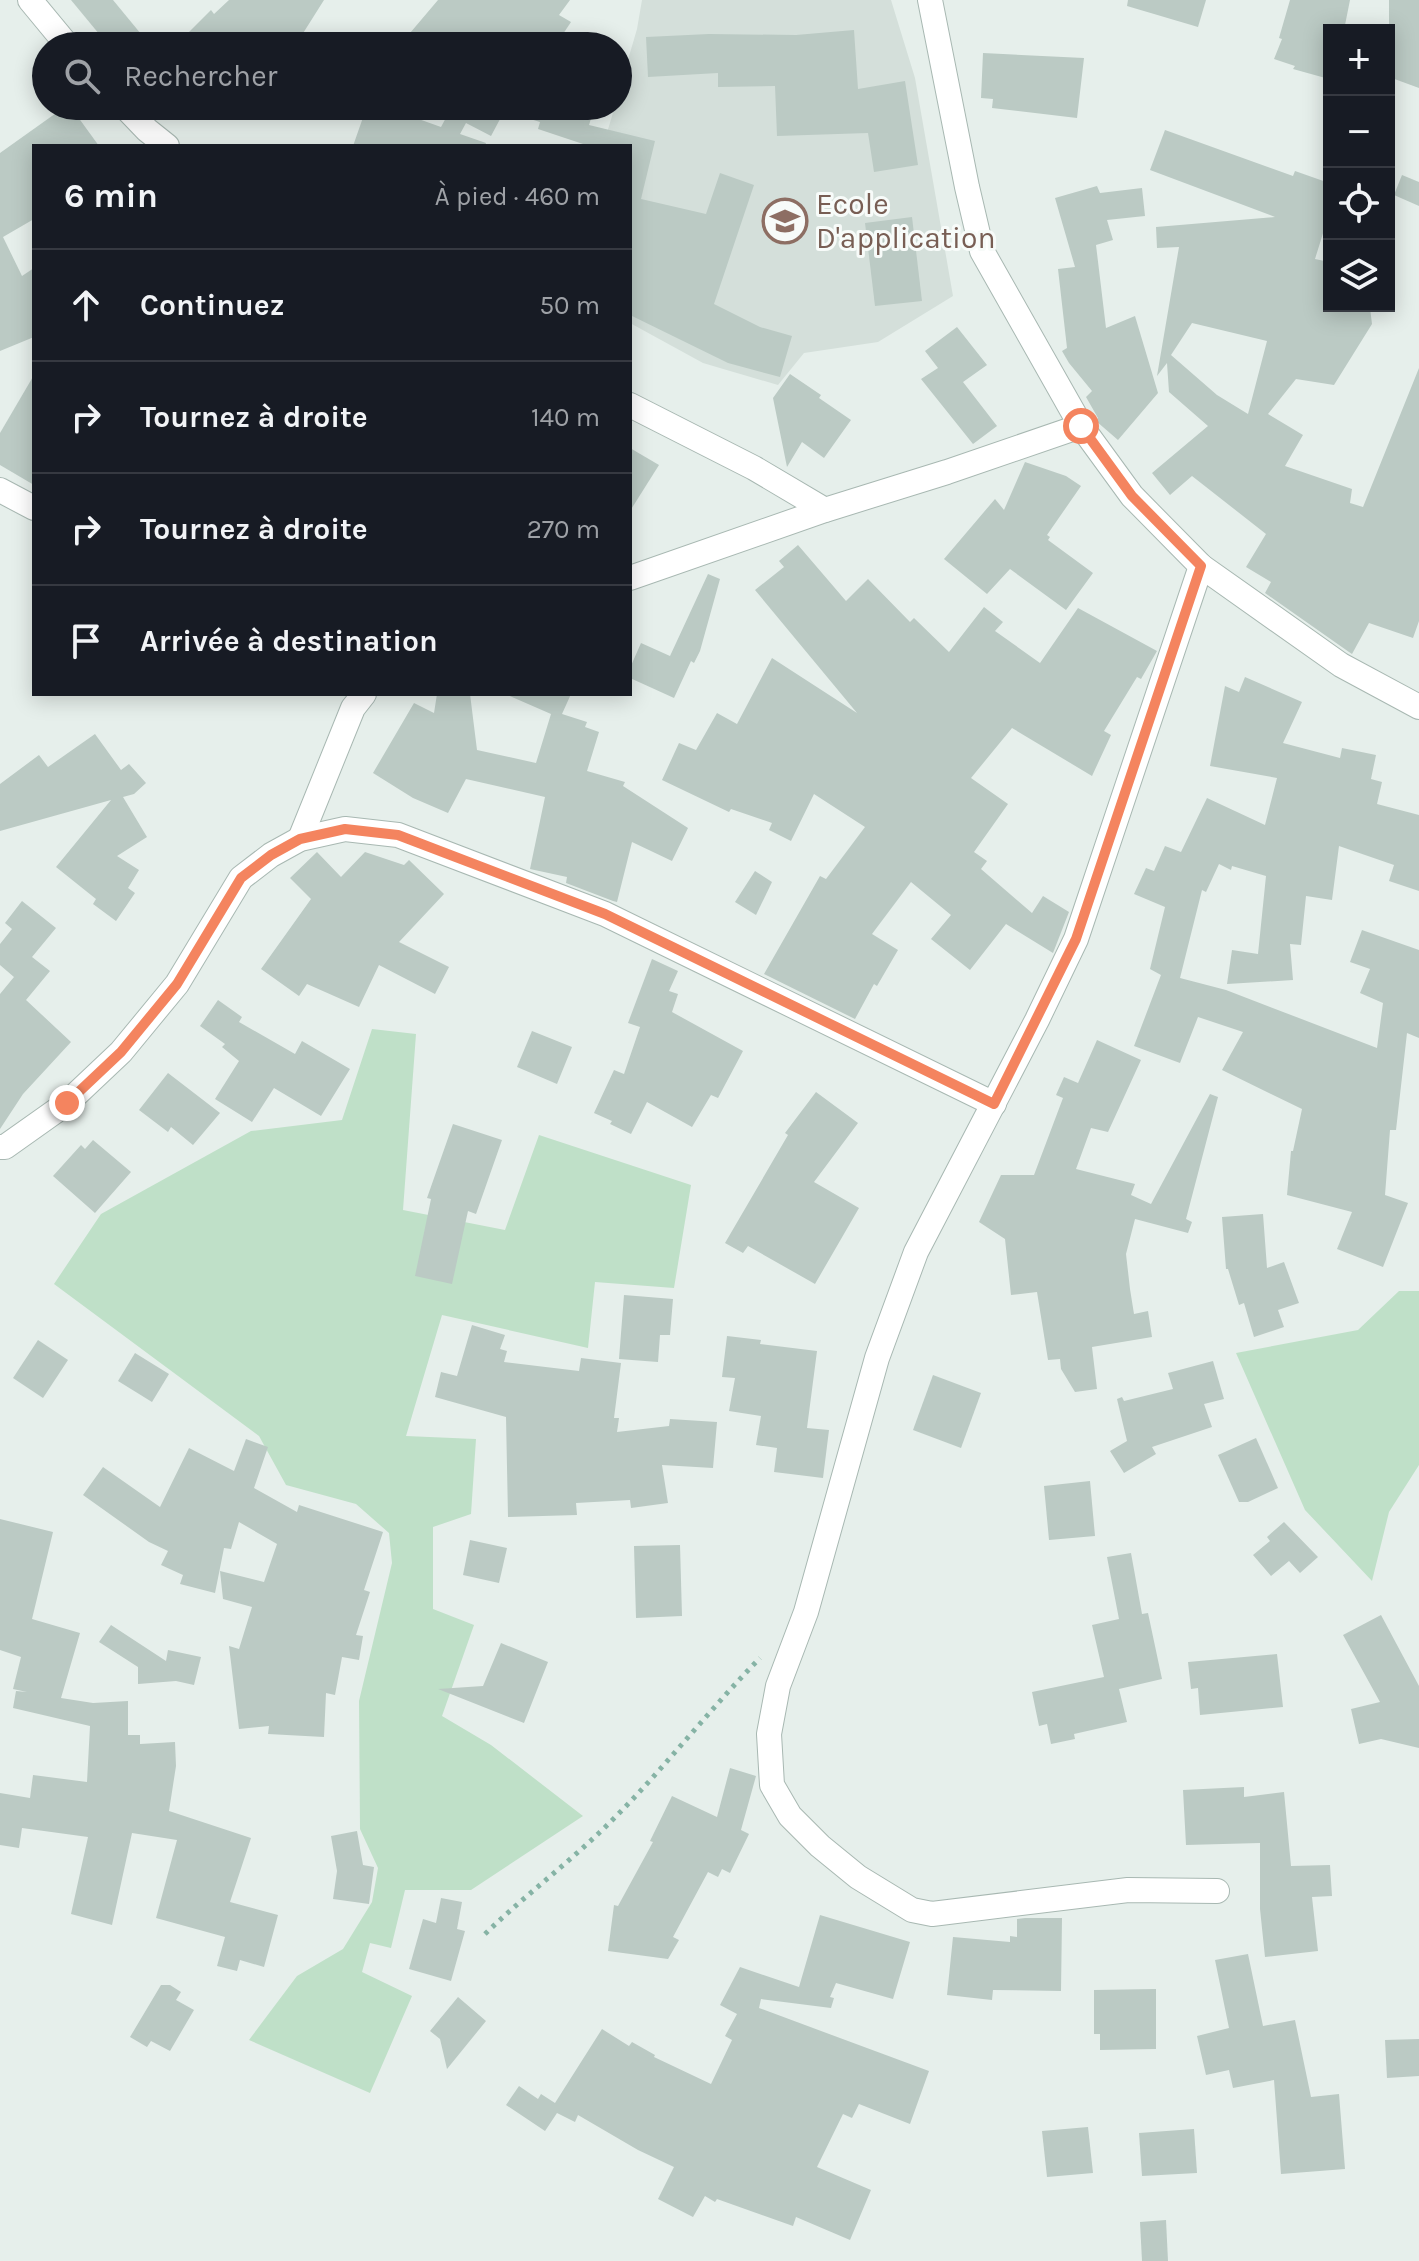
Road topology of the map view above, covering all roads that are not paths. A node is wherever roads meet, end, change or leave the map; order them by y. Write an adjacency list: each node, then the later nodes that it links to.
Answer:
1 (30, 0): 3 (street)
2 (930, 0): 7 (street)
3 (56, 32)
4 (137, 120): 5 (street)
5 (164, 144)
6 (632, 406): 10 (street)
7 (1081, 426): 10 (street); 11 (street)
8 (0, 490): 9 (street)
9 (32, 507)
10 (825, 510): 12 (street)
11 (1201, 566): 14 (street); 16 (street)
12 (632, 577)
13 (353, 699): 15 (street)
14 (1419, 707)
15 (300, 839): 16 (street); 17 (street)
16 (994, 1104): 18 (street)
17 (2, 1148)
18 (1217, 1891)

